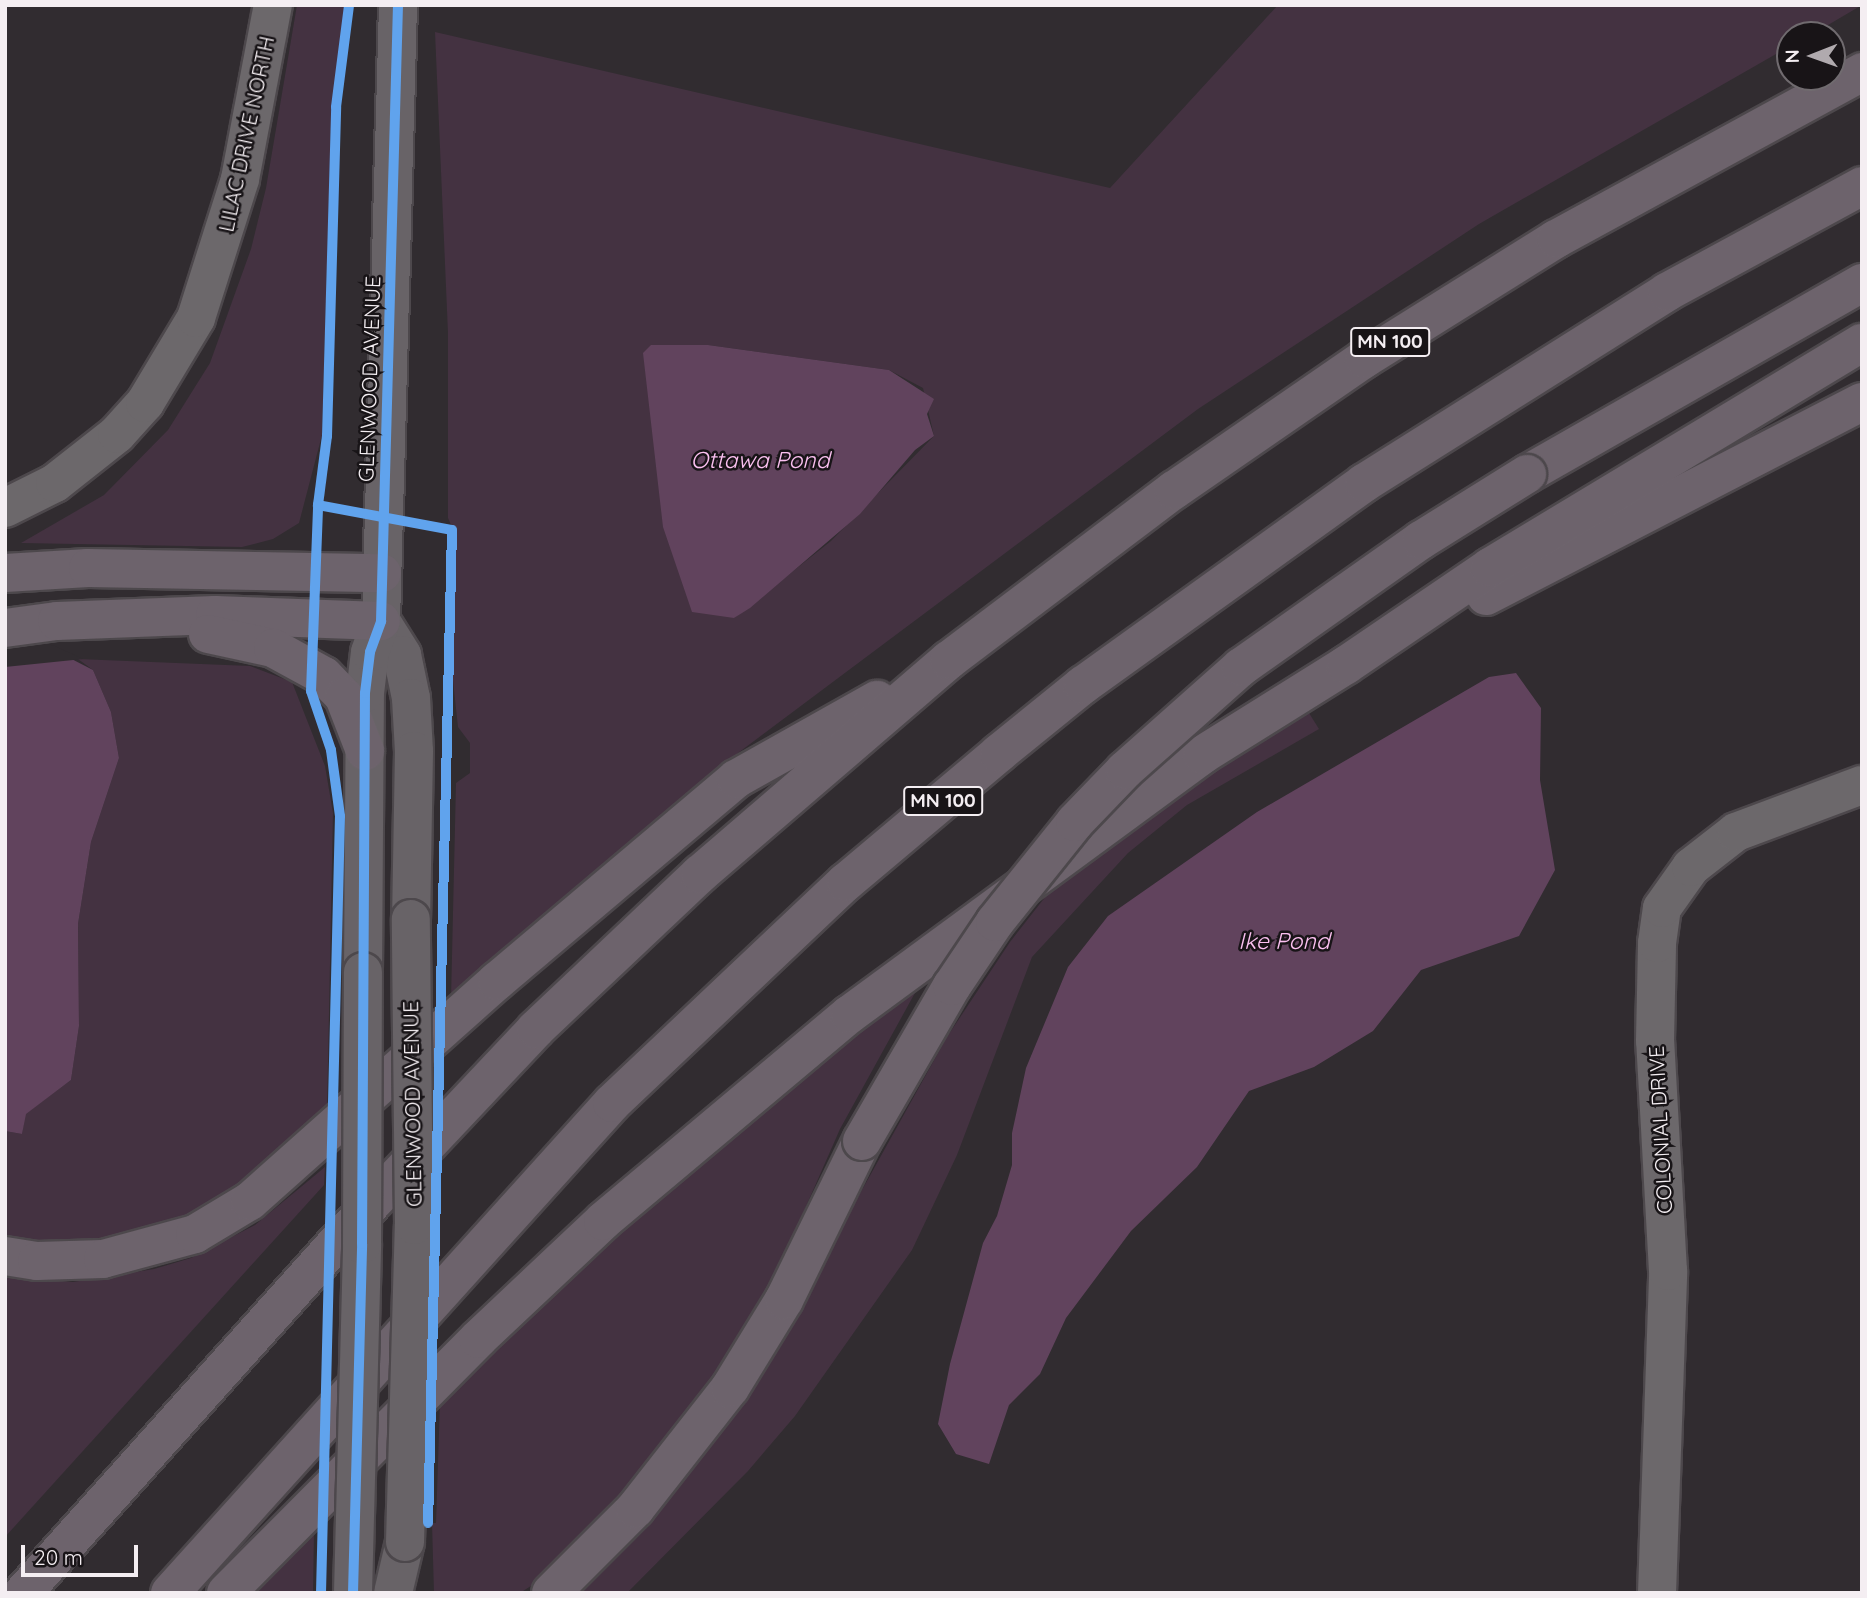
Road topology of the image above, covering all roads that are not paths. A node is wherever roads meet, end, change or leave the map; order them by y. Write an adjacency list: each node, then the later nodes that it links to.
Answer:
1 (273, 5): 8 (street, LILAC DRIVE NORTH)
2 (398, 5): 10 (street, GLENWOOD AVENUE)
3 (1862, 72): 14 (highway, MN 100)
4 (1862, 186): 20 (highway, MN 100)
5 (1862, 284): 24 (highway, bridge)
6 (1862, 343): 15 (highway)
7 (1862, 402): 15 (highway)
8 (5, 508)
9 (5, 573): 10 (highway)
10 (382, 573): 12 (street, GLENWOOD AVENUE)
11 (148, 621): 12 (highway); 13 (highway); 16 (highway)
12 (381, 621): 16 (street, GLENWOOD AVENUE); 23 (street, GLENWOOD AVENUE, bridge)
13 (5, 628)
14 (949, 660): 18 (highway); 19 (highway, MN 100)
15 (1346, 666): 21 (highway)
16 (365, 751): 22 (street, GLENWOOD AVENUE, bridge)
17 (1862, 785): 25 (street, COLONIAL DRIVE)
18 (5, 1255)
19 (23, 1593)
20 (170, 1593)
21 (226, 1593)
22 (354, 1593)
23 (393, 1593)
24 (551, 1593)
25 (1657, 1593)

